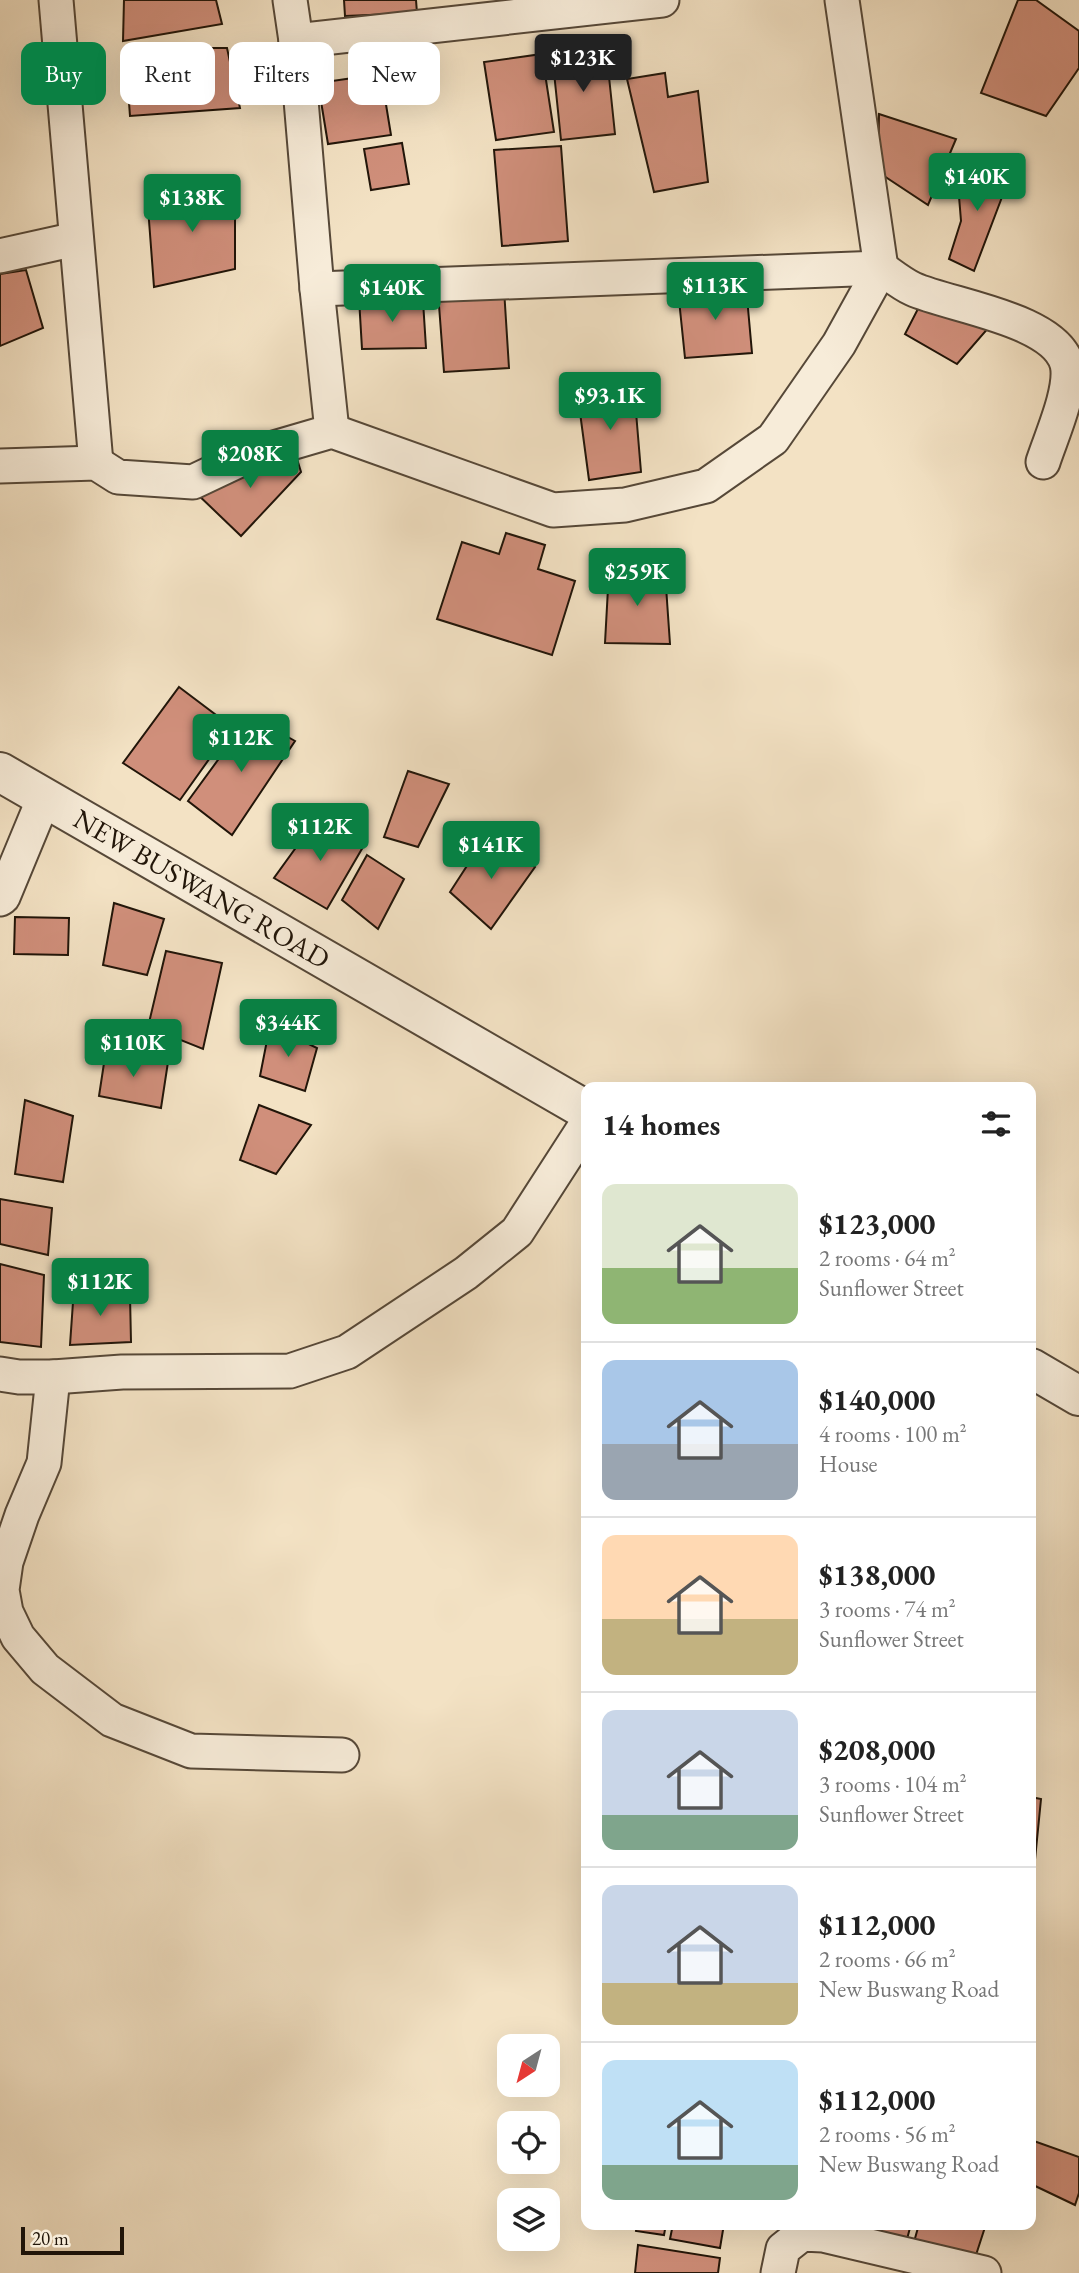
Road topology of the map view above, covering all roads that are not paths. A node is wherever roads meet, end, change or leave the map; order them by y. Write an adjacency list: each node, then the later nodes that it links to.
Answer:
1 (55, 0): 6 (street)
2 (290, 0): 5 (street)
3 (662, 0): 5 (street)
4 (842, 0): 8 (street)
5 (296, 41): 9 (street)
6 (76, 239): 7 (street); 12 (street)
7 (0, 256)
8 (881, 268): 9 (street); 10 (street); 11 (street)
9 (317, 289): 10 (street)
10 (332, 431): 12 (street)
11 (1043, 462)
12 (96, 463): 13 (street)
13 (0, 467)
14 (0, 772): 15 (street, NEW BUSWANG ROAD)
15 (44, 798): 16 (street); 17 (street, NEW BUSWANG ROAD)
16 (0, 899)
17 (581, 1107)
18 (581, 1133): 21 (street)
19 (1036, 1371): 22 (street)
20 (0, 1374): 21 (street)
21 (53, 1377): 23 (street)
22 (1079, 1396)
23 (342, 1755)
24 (778, 2273): 25 (street)
25 (984, 2273)

